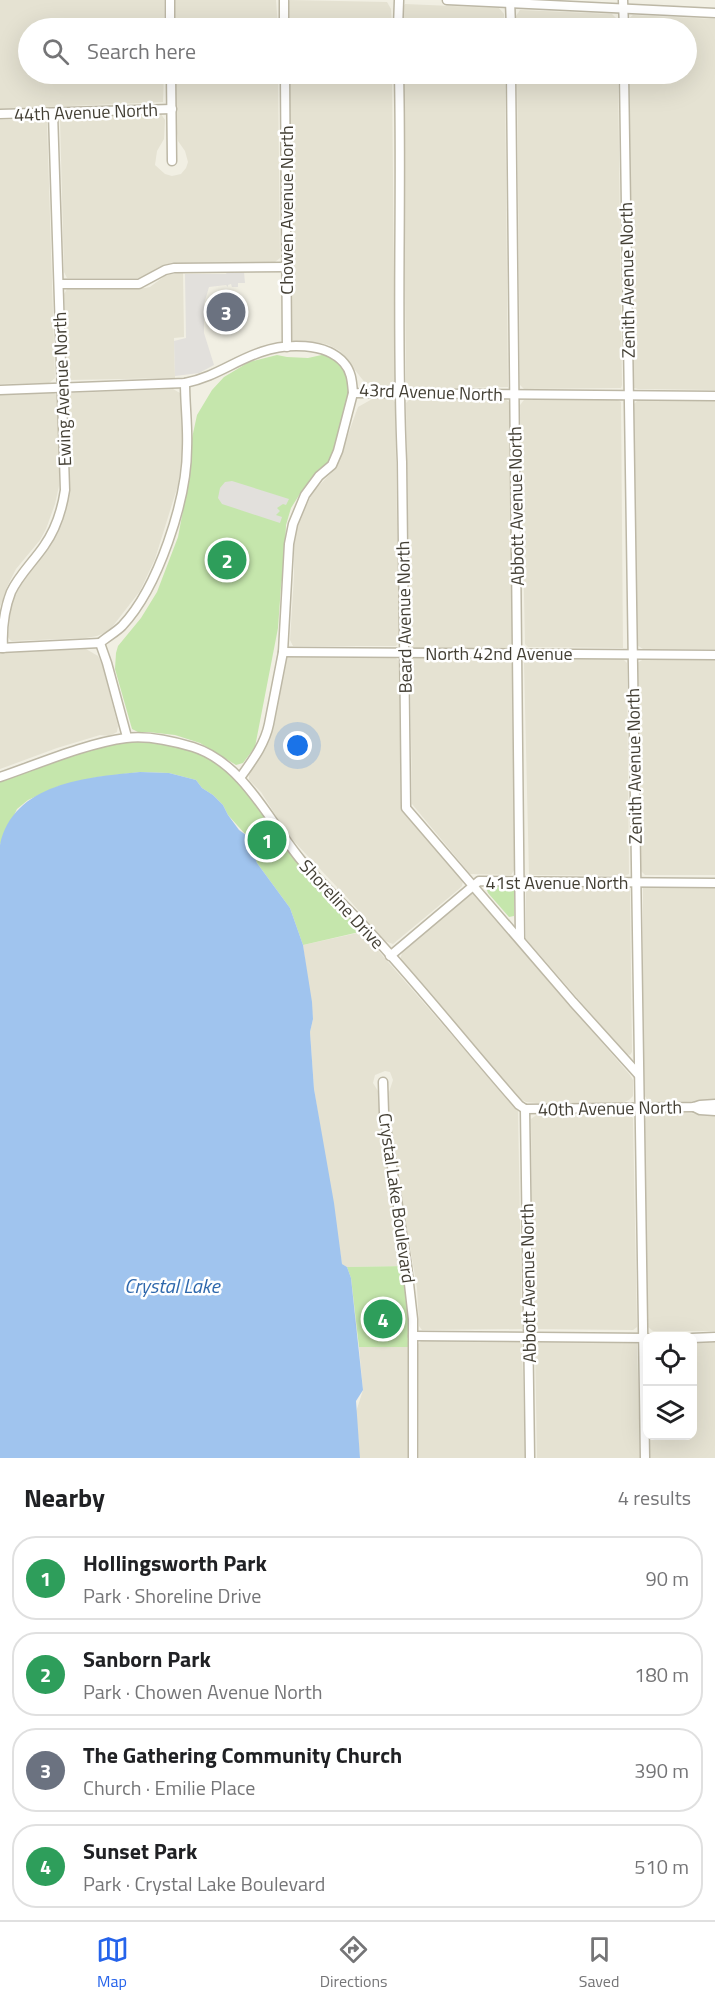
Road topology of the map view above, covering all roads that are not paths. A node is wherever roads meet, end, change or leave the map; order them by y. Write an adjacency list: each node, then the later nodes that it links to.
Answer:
1 (170, 0): 8 (street)
2 (284, 0): 9 (street)
3 (399, 0): 10 (street)
4 (447, 0): 5 (street)
5 (511, 2): 6 (street); 11 (street)
6 (623, 5): 7 (street)
7 (715, 13)
8 (170, 18)
9 (284, 18)
10 (398, 18)
11 (511, 18)
12 (171, 84): 17 (street)
13 (285, 84): 21 (street, Chowen Avenue North)
14 (399, 84): 28 (street, Beard Avenue North)
15 (511, 84): 29 (street, Abbott Avenue North)
16 (624, 84): 30 (street, Zenith Avenue North)
17 (172, 109): 18 (street, 44th Avenue North); 20 (street)
18 (53, 113): 19 (street, 44th Avenue North); 22 (street, Ewing Avenue North)
19 (0, 114)
20 (172, 161)
21 (287, 267): 22 (street); 23 (street, Chowen Avenue North)
22 (59, 284): 25 (street, Ewing Avenue North)
23 (287, 347): 24 (street, 43rd Avenue North); 27 (street, 43rd Avenue North)
24 (185, 383): 25 (street, 43rd Avenue North); 32 (street)
25 (62, 388): 26 (street, 43rd Avenue North); 33 (street, Ewing Avenue North)
26 (0, 390)
27 (353, 393): 28 (street, 43rd Avenue North); 34 (street)
28 (399, 394): 29 (street, 43rd Avenue North); 35 (street, Beard Avenue North)
29 (514, 394): 30 (street, 43rd Avenue North); 36 (street, Abbott Avenue North)
30 (629, 395): 31 (street, 43rd Avenue North); 37 (street, Zenith Avenue North)
31 (715, 396)
32 (100, 642): 33 (street); 39 (street)
33 (2, 648)
34 (283, 652): 35 (street, North 42nd Avenue); 41 (street)
35 (404, 652): 36 (street, North 42nd Avenue); 45 (street, Beard Avenue North)
36 (518, 653): 37 (street, North 42nd Avenue); 42 (street, Abbott Avenue North)
37 (632, 654): 38 (street, North 42nd Avenue); 43 (street, Zenith Avenue North)
38 (715, 655)
39 (127, 737): 40 (street, Shoreline Drive); 41 (street, Shoreline Drive)
40 (0, 777)
41 (240, 778): 47 (street, Shoreline Drive)
42 (520, 881): 43 (street, 41st Avenue North); 45 (street, 41st Avenue North); 46 (street, Abbott Avenue North)
43 (636, 881): 44 (street, 41st Avenue North); 48 (street, Zenith Avenue North)
44 (715, 883)
45 (473, 885): 46 (street, Beard Avenue North); 47 (street, 41st Avenue North)
46 (520, 939): 48 (street, Beard Avenue North)
47 (390, 956): 53 (street, Shoreline Drive)
48 (638, 1074): 52 (street, Zenith Avenue North)
49 (383, 1082): 56 (street, Crystal Lake Boulevard)
50 (715, 1104): 51 (street)
51 (694, 1107): 52 (street, 40th Avenue North); 54 (street)
52 (639, 1108): 53 (street, 40th Avenue North); 55 (street, Zenith Avenue North)
53 (525, 1109): 57 (street, Abbott Avenue North)
54 (715, 1111)
55 (646, 1332)
56 (413, 1336): 57 (street); 62 (street, Crystal Lake Boulevard)
57 (528, 1337): 58 (street); 63 (street, Abbott Avenue North)
58 (643, 1338)
59 (697, 1338): 60 (street)
60 (715, 1338)
61 (646, 1386): 64 (street, Zenith Avenue North)
62 (413, 1458)
63 (531, 1458)
64 (645, 1458)

